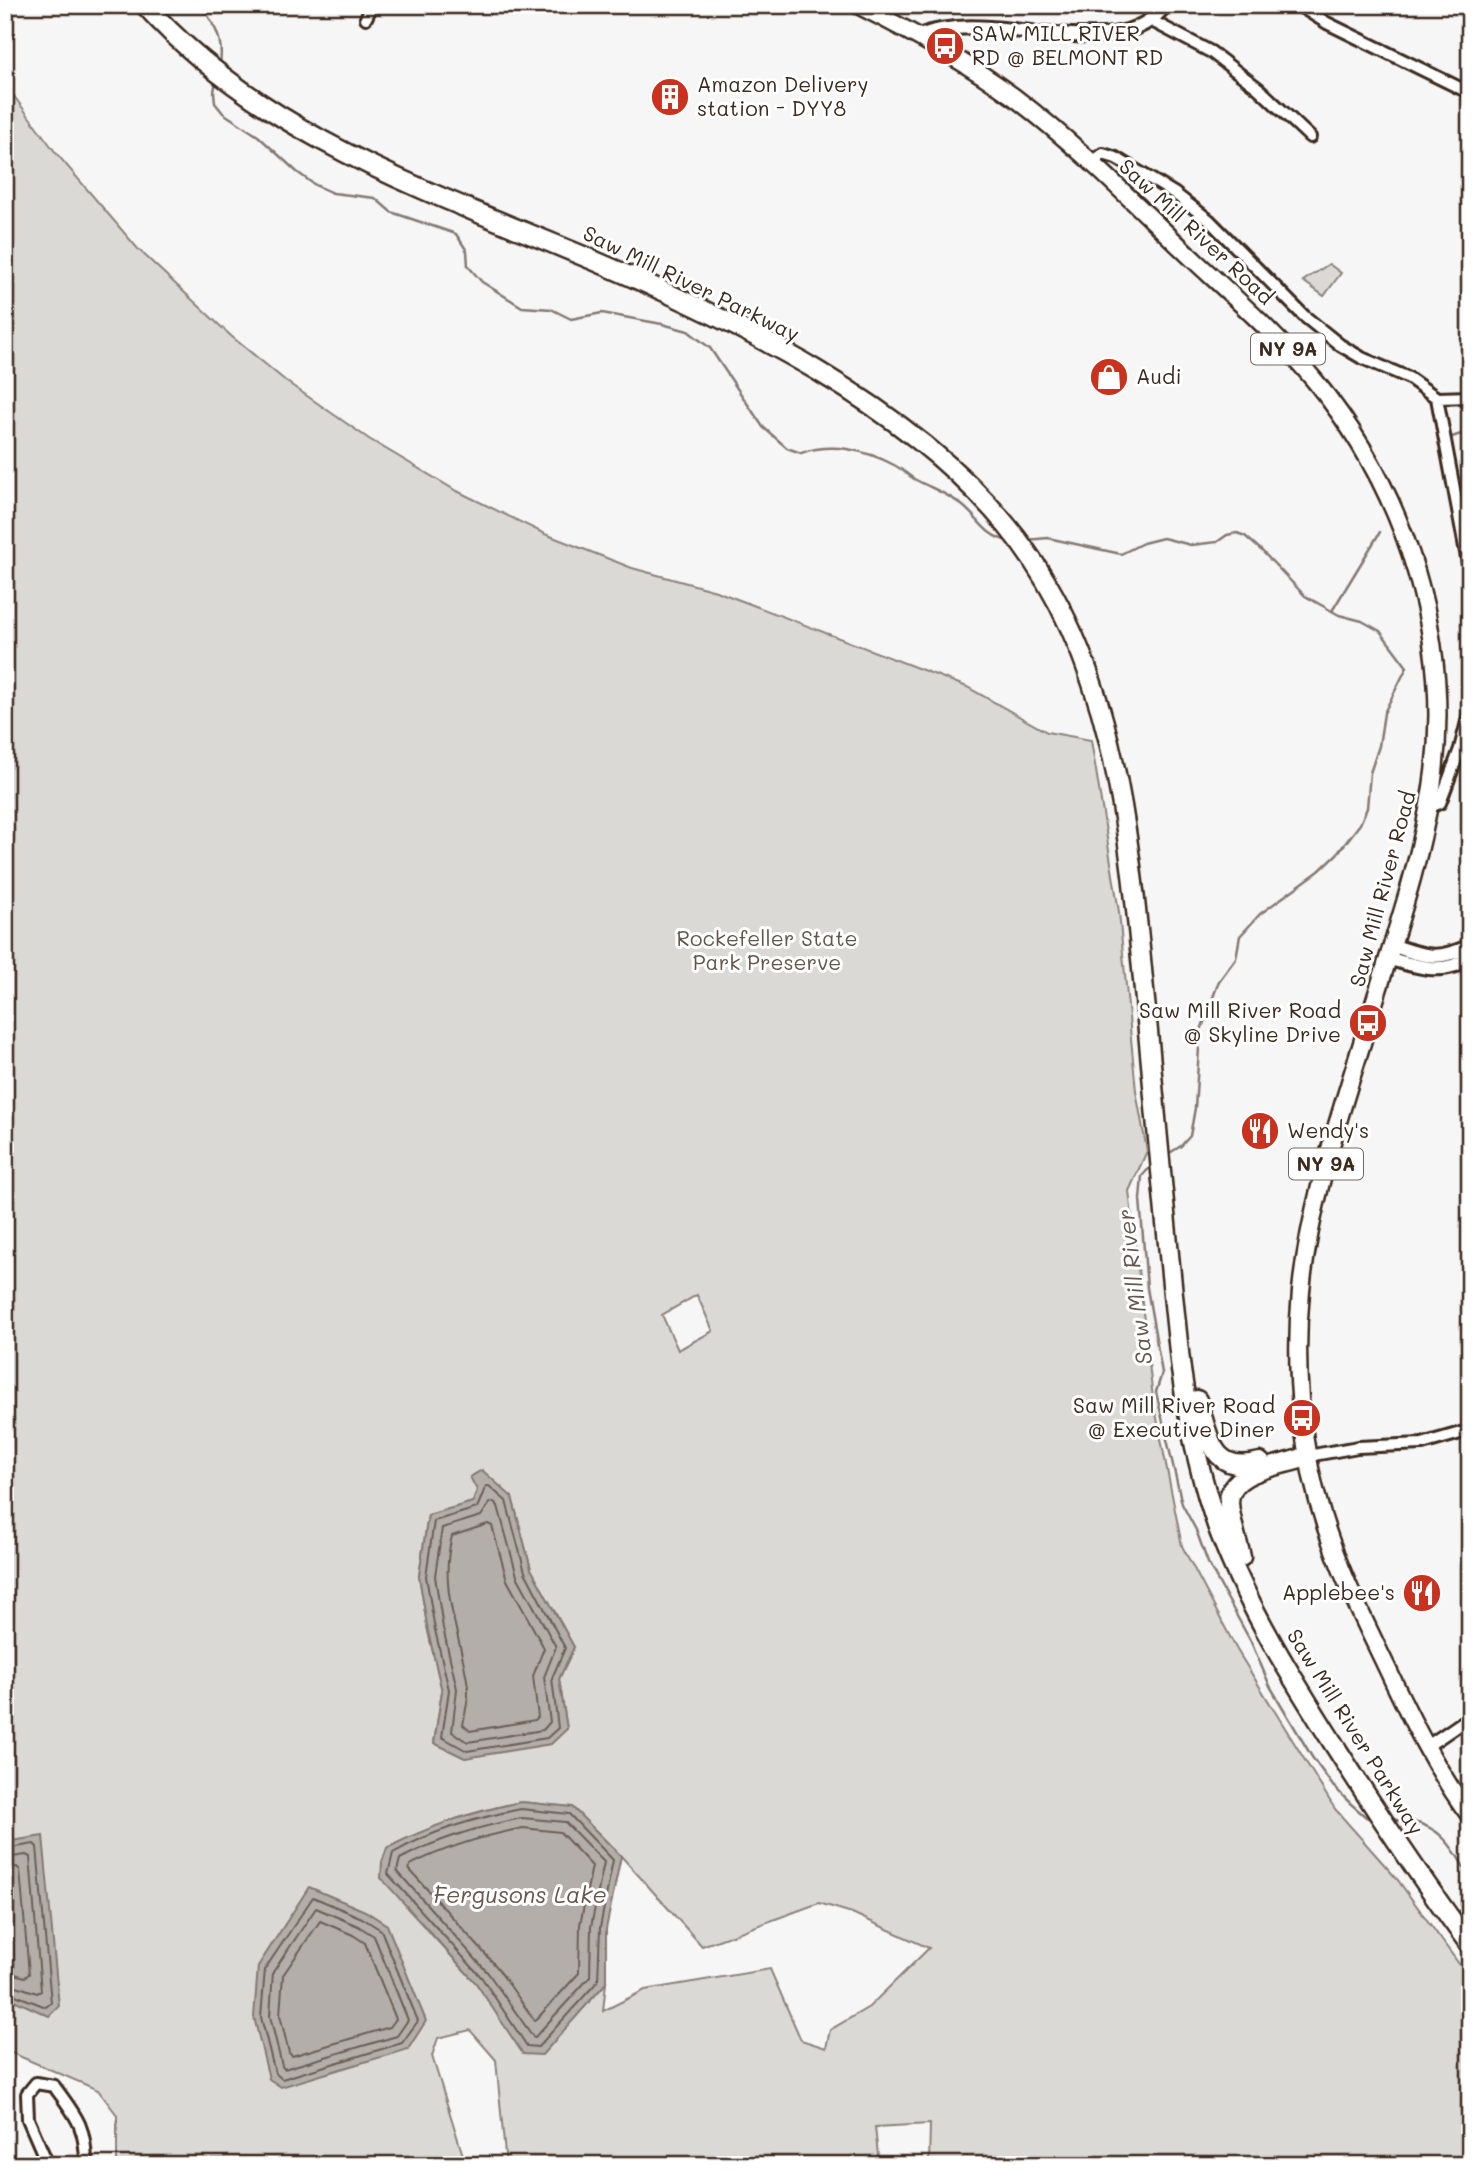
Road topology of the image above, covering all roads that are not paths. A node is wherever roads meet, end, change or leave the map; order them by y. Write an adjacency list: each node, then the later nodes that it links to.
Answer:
1 (145, 5): 10 (highway, Saw Mill River Parkway)
2 (160, 5): 10 (highway, Saw Mill River Parkway)
3 (372, 5): 7 (street)
4 (858, 5): 9 (main road, Saw Mill River Road / NY 9A)
5 (1165, 5): 8 (street)
6 (1298, 5): 11 (street)
7 (366, 18)
8 (1150, 20): 9 (street); 12 (street)
9 (919, 36): 13 (main road, Saw Mill River Road / NY 9A)
10 (205, 57): 22 (highway, Saw Mill River Parkway)
11 (1470, 93)
12 (1310, 137)
13 (1091, 163): 15 (street); 18 (main road, Saw Mill River Road / NY 9A)
14 (1470, 397): 15 (street)
15 (1437, 398): 16 (street)
16 (1470, 574)
17 (1470, 710): 18 (street)
18 (1429, 807): 20 (main road, Saw Mill River Road / NY 9A)
19 (1470, 946): 20 (street)
20 (1389, 952): 21 (street); 25 (main road, Saw Mill River Road / NY 9A)
21 (1470, 957)
22 (1166, 1156): 23 (highway, Saw Mill River Parkway); 30 (highway, Saw Mill River Parkway)
23 (1197, 1400): 25 (highway); 26 (highway, Saw Mill River Parkway)
24 (1464, 1432): 25 (street)
25 (1308, 1456): 26 (highway); 28 (main road, Saw Mill River Road / NY 9A)
26 (1241, 1556): 30 (highway, Saw Mill River Parkway)
27 (1470, 1717): 28 (street)
28 (1426, 1747): 29 (main road, Saw Mill River Road / NY 9A)
29 (1470, 1816)
30 (1389, 1820): 31 (highway, Saw Mill River Parkway); 32 (highway, Saw Mill River Parkway)
31 (1470, 1926)
32 (1470, 1945)
33 (48, 2165): 34 (street)
34 (86, 2165)

